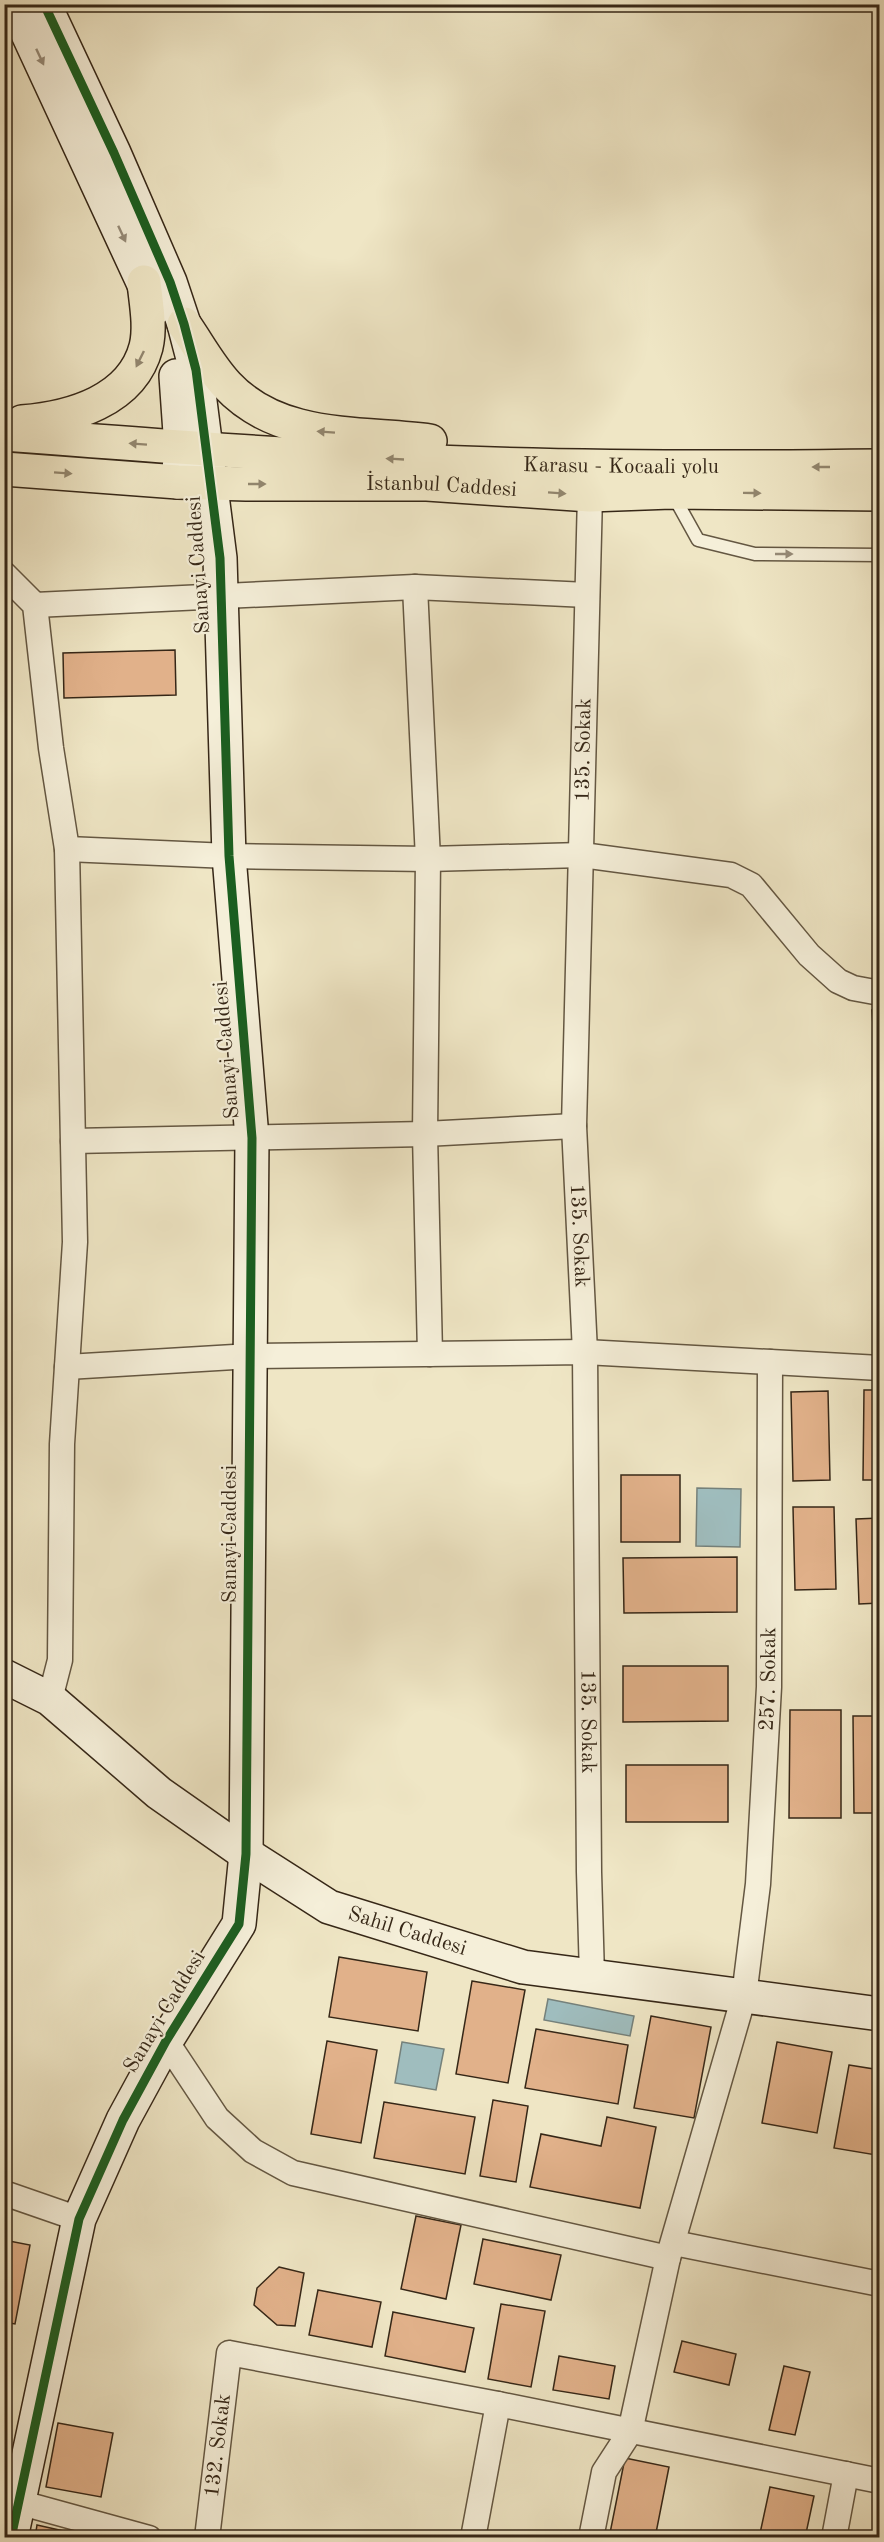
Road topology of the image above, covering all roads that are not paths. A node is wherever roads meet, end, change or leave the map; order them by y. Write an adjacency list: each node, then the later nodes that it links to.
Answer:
1 (14, 4): 3 (street, one-way to 3)
2 (44, 4): 4 (street)
3 (144, 282): 5 (highway, one-way to 5); 7 (street)
4 (184, 324): 7 (street); 8 (highway, one-way to 4)
5 (4, 423)
6 (4, 434): 7 (highway, Karasu - Kocaali yolu, one-way to 6)
7 (194, 448): 8 (highway, Karasu - Kocaali yolu, one-way to 7); 11 (street); 12 (street, Sanayi Caddesi)
8 (613, 465): 9 (highway, Karasu - Kocaali yolu, one-way to 8)
9 (879, 466)
10 (4, 469): 11 (highway, İstanbul Caddesi, one-way to 11)
11 (178, 482): 12 (highway, İstanbul Caddesi)
12 (211, 483): 15 (highway, İstanbul Caddesi, one-way to 15); 19 (street, Sanayi Caddesi)
13 (671, 492): 14 (highway, İstanbul Caddesi, one-way to 14); 15 (highway, İstanbul Caddesi); 16 (lane, one-way to 16)
14 (879, 494)
15 (590, 495): 20 (street, 135. Sokak)
16 (879, 555)
17 (4, 574): 21 (street)
18 (415, 587): 19 (street); 20 (street); 25 (street)
19 (221, 595): 21 (street); 24 (street, Sanayi Caddesi)
20 (587, 595): 23 (street, 135. Sokak)
21 (35, 605): 22 (street)
22 (67, 849): 24 (street); 30 (street)
23 (582, 855): 25 (street); 26 (street); 27 (street, 135. Sokak)
24 (229, 856): 25 (street); 29 (street, Sanayi Caddesi)
25 (428, 859): 28 (street)
26 (879, 993)
27 (574, 1126): 28 (street); 31 (street, 135. Sokak)
28 (425, 1134): 29 (street); 32 (street)
29 (252, 1138): 30 (street); 33 (street, Sanayi Caddesi)
30 (73, 1141): 35 (street)
31 (585, 1352): 32 (street); 34 (street); 40 (street, 135. Sokak)
32 (430, 1354): 33 (street)
33 (251, 1356): 35 (street); 39 (street, Sanayi Caddesi)
34 (770, 1362): 36 (street); 41 (street, 257. Sokak)
35 (67, 1367): 38 (street)
36 (879, 1368)
37 (4, 1676): 38 (street, Sahil Caddesi)
38 (50, 1699): 39 (street, Sahil Caddesi)
39 (246, 1854): 40 (street, Sahil Caddesi); 43 (street, Sanayi Caddesi)
40 (592, 1976): 41 (street, Sahil Caddesi)
41 (744, 1996): 42 (street, Sahil Caddesi); 46 (street, 257. Sokak)
42 (879, 2014)
43 (166, 2041): 45 (street, Sanayi Caddesi); 46 (street)
44 (4, 2193): 45 (street)
45 (79, 2219): 52 (street, Sanayi Caddesi)
46 (671, 2251): 47 (street); 49 (street, 257. Sokak)
47 (879, 2284)
48 (498, 2404): 49 (street); 55 (street, 132. Sokak); 56 (street)
49 (630, 2432): 50 (street); 57 (street)
50 (846, 2474): 51 (street); 58 (street)
51 (879, 2481)
52 (18, 2502): 53 (street, Sanayi Caddesi); 54 (street)
53 (11, 2538)
54 (149, 2538)
55 (207, 2538)
56 (473, 2538)
57 (591, 2538)
58 (834, 2538)

